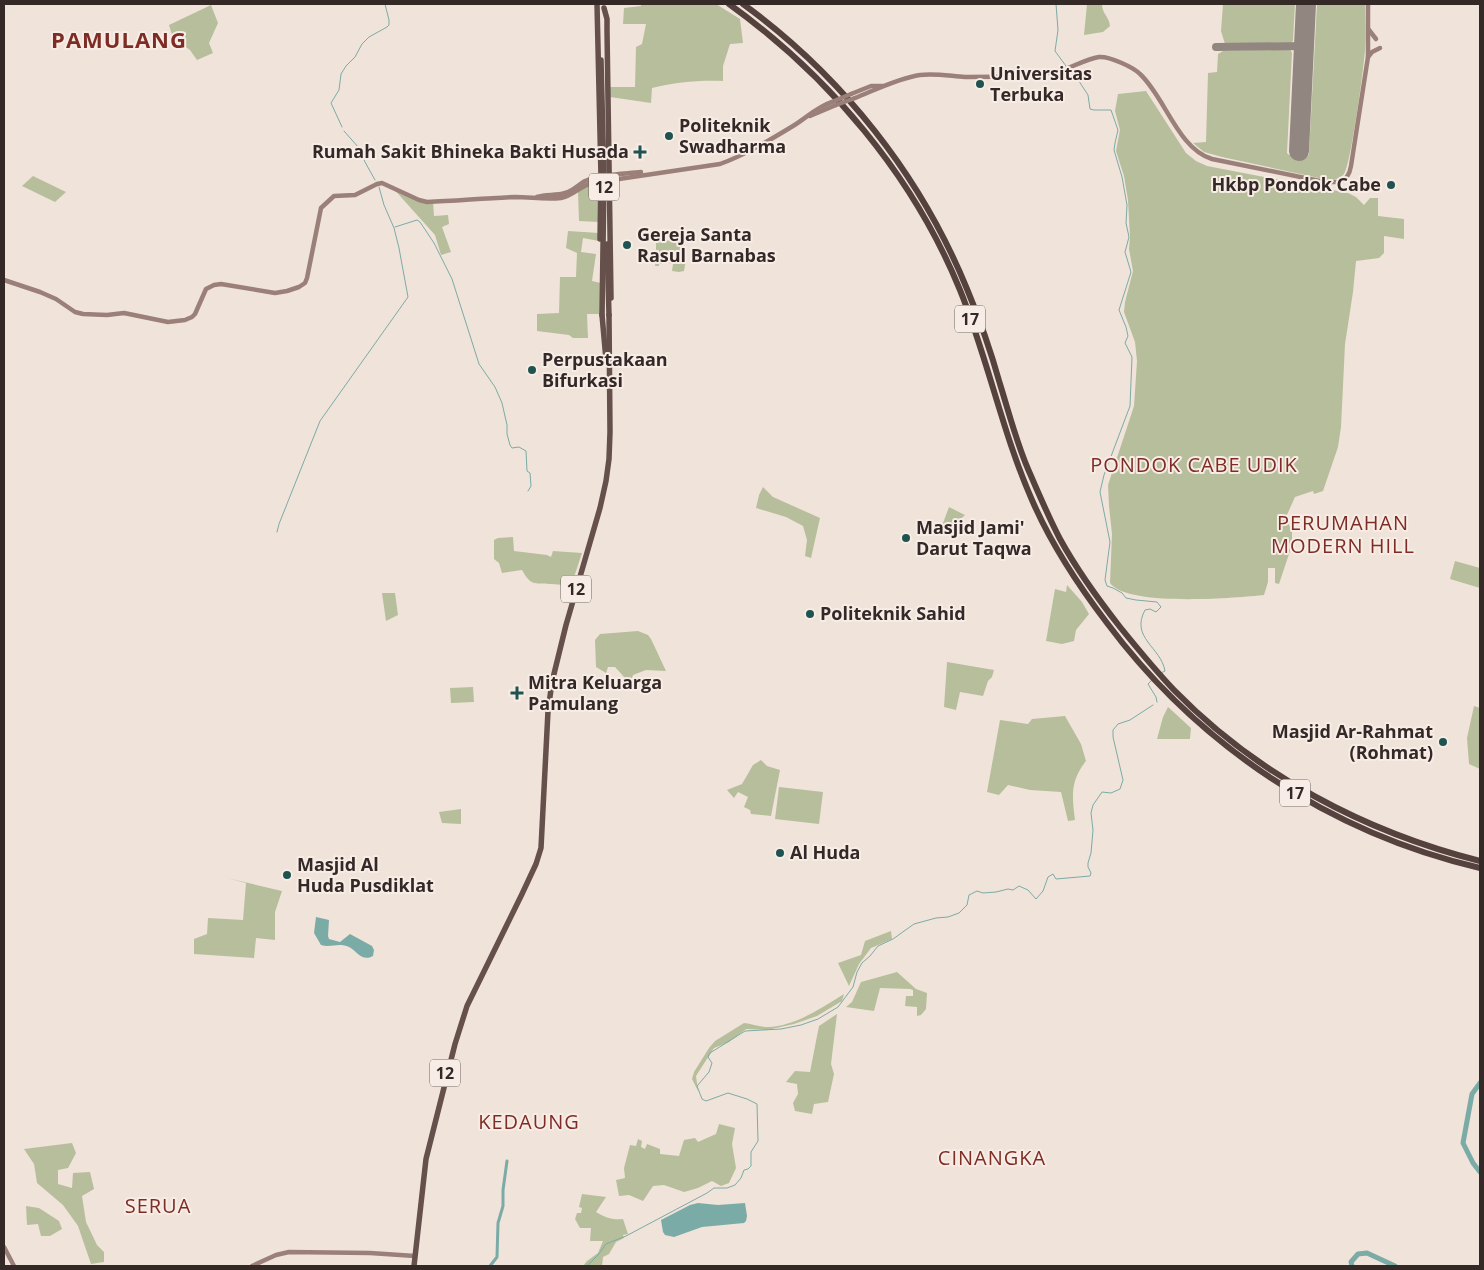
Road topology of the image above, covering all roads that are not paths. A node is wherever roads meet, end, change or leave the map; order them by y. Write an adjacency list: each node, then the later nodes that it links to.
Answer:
1 (729, 4): 20 (highway, 17)
2 (743, 4): 19 (highway, 17)
3 (1368, 4): 5 (main road)
4 (601, 5): 9 (highway); 10 (highway); 18 (highway, 12, bridge)
5 (1368, 29): 6 (main road); 8 (main road)
6 (1376, 39)
7 (1380, 48): 8 (main road)
8 (1368, 56): 11 (main road, bridge)
9 (610, 167): 10 (highway); 11 (highway)
10 (601, 168): 12 (highway)
11 (610, 178): 12 (main road); 15 (highway)
12 (601, 179): 13 (main road); 14 (highway); 16 (main road)
13 (592, 183): 14 (main road); 16 (main road)
14 (601, 189): 15 (highway); 18 (highway)
15 (610, 190): 18 (highway)
16 (537, 197): 17 (main road)
17 (4, 280)
18 (606, 317): 22 (highway, 12)
19 (1480, 861)
20 (1480, 868)
21 (4, 1247): 23 (main road)
22 (414, 1256): 24 (main road); 25 (highway, 12)
23 (14, 1266)
24 (252, 1266)
25 (412, 1266)

